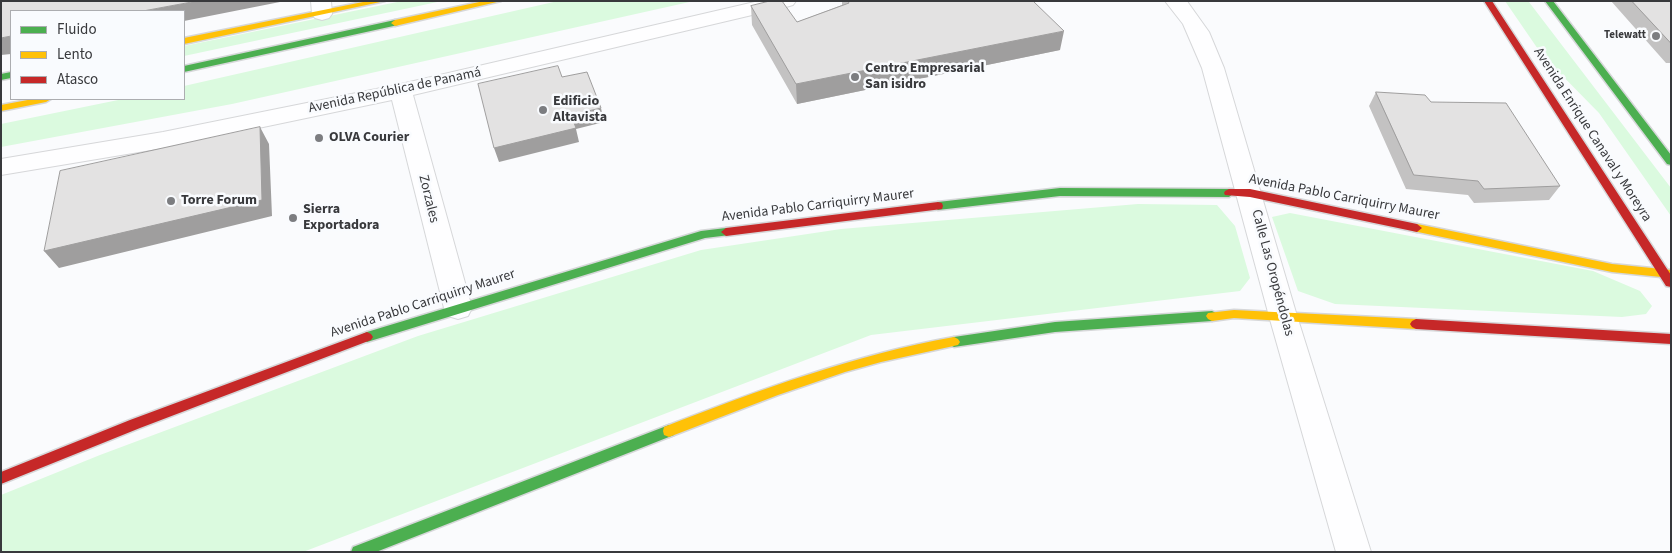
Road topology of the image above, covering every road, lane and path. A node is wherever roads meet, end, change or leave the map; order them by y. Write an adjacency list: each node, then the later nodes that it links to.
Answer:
1 (381, 1): 7 (main road)
2 (497, 1): 9 (main road)
3 (786, 1): 10 (street, Avenida República de Panamá)
4 (1175, 1): 15 (street, Calle Las Oropéndolas)
5 (1488, 1): 16 (main road, Avenida Enrique Canaval y Moreyra)
6 (1549, 1): 13 (main road)
7 (322, 7): 8 (main road)
8 (185, 41)
9 (185, 69)
10 (401, 90): 14 (street, Avenida República de Panamá); 18 (street, Zorzales)
11 (41, 100): 12 (main road)
12 (1, 108)
13 (1671, 162)
14 (1, 168)
15 (1250, 193): 16 (main road, Avenida Pablo Carriquirry Maurer); 18 (main road, Avenida Pablo Carriquirry Maurer); 19 (street, Calle Las Oropéndolas)
16 (1667, 274): 17 (main road, Avenida Enrique Canaval y Moreyra)
17 (1671, 284)
18 (458, 308): 21 (main road, Avenida Pablo Carriquirry Maurer)
19 (1283, 316): 20 (main road); 22 (main road); 23 (street, Calle Las Oropéndolas)
20 (1671, 339)
21 (1, 478)
22 (358, 552)
23 (1354, 552)

